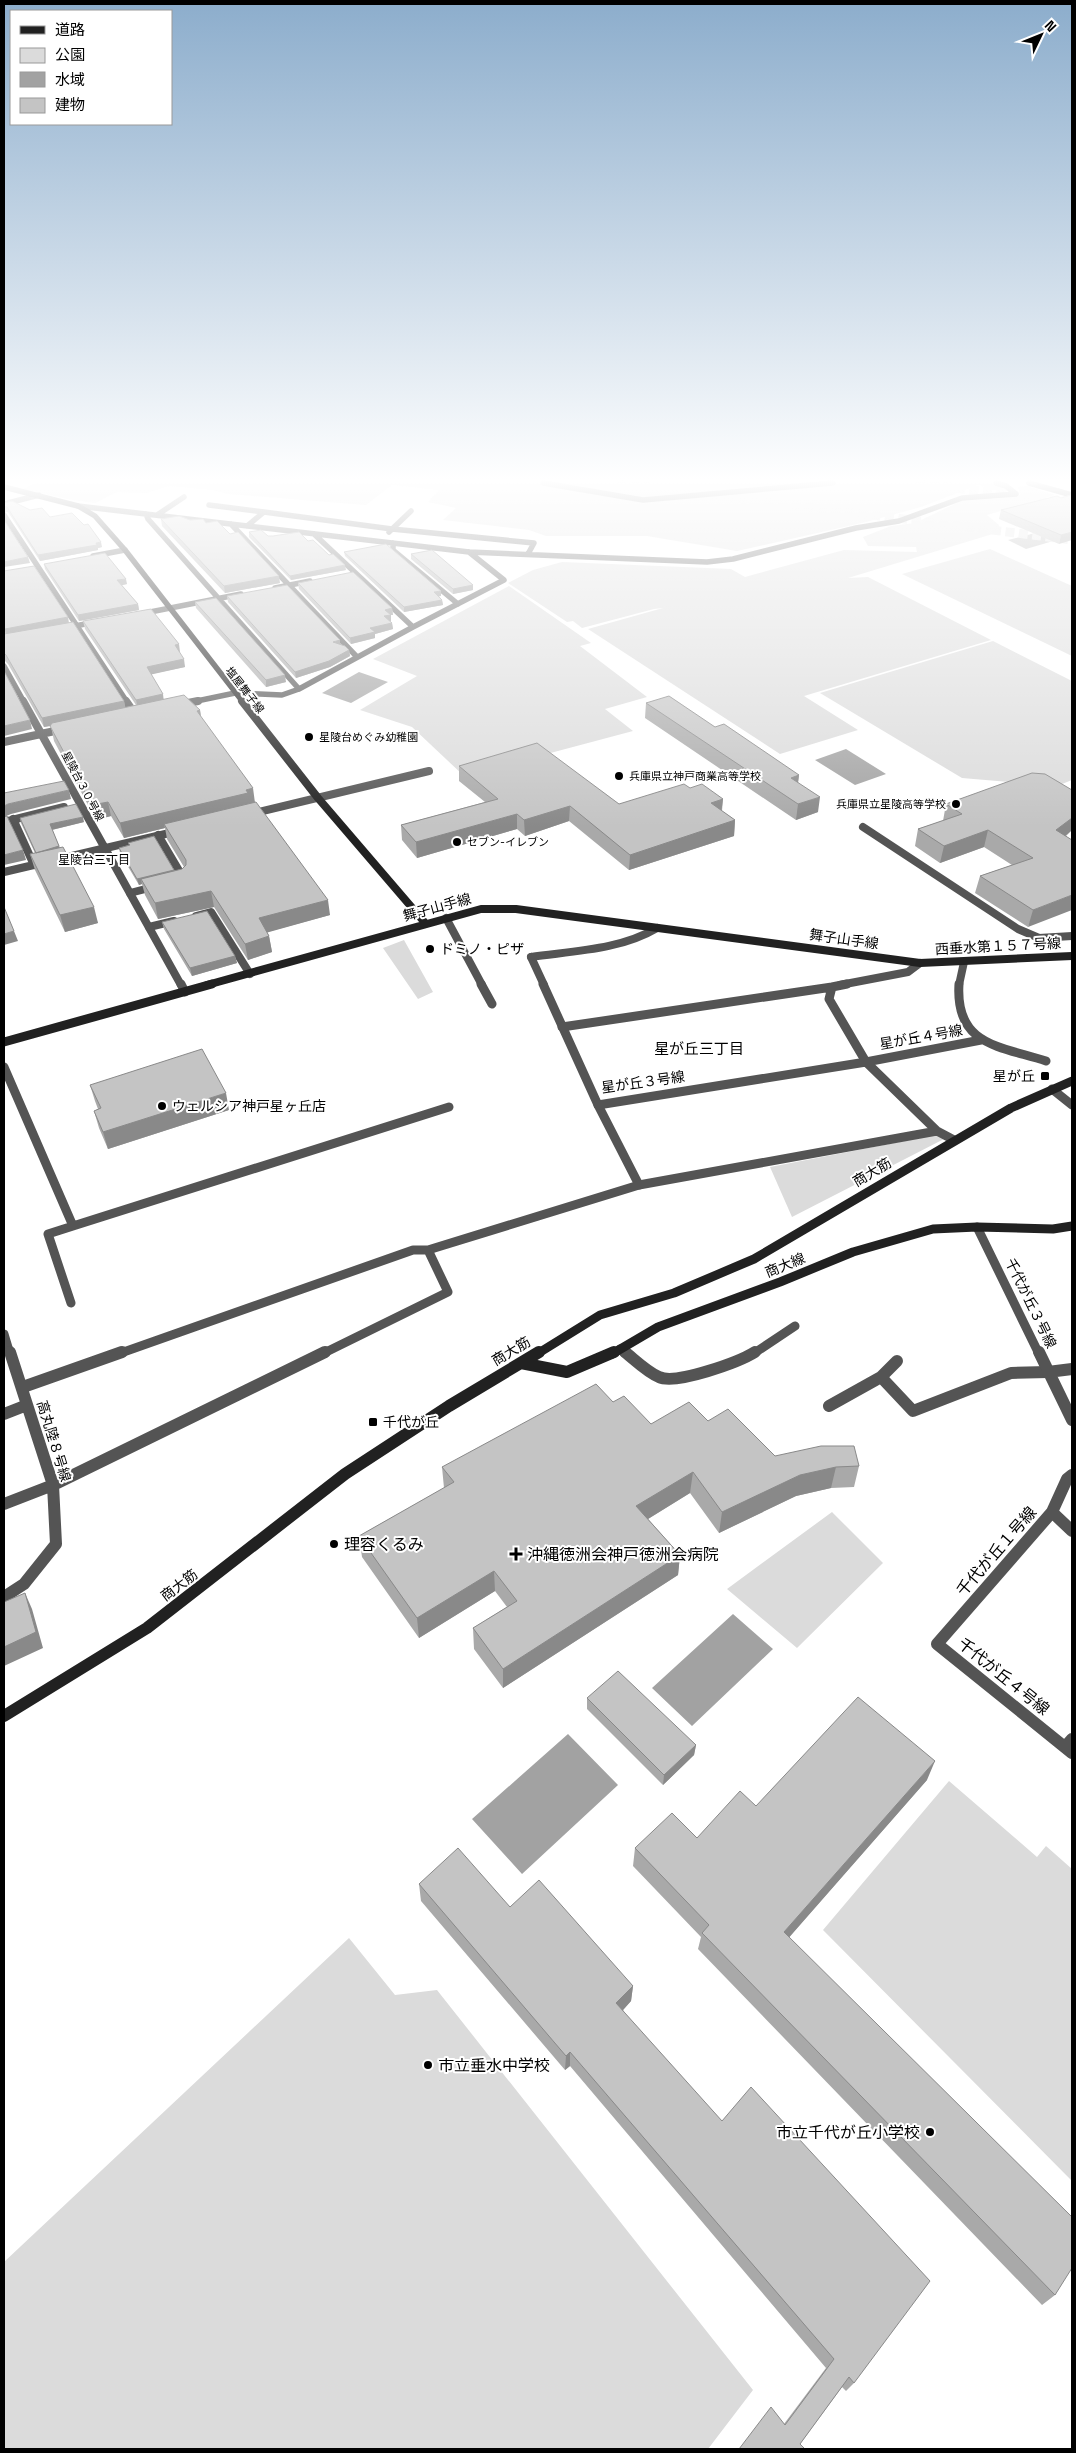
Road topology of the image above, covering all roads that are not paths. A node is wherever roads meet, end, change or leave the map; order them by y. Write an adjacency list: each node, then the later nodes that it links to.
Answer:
1 (58, 597): 13 (street)
2 (161, 597): 10 (street, 塩屋舞子線)
3 (226, 597): 8 (street)
4 (299, 597): 16 (street)
5 (382, 597): 14 (street)
6 (450, 597): 9 (street)
7 (471, 597): 9 (street)
8 (219, 599): 10 (street); 18 (street)
9 (458, 604): 14 (street)
10 (169, 608): 11 (street); 19 (street, 塩屋舞子線)
11 (132, 615)
12 (104, 620): 13 (street)
13 (77, 626): 15 (street); 22 (street)
14 (413, 627): 16 (street)
15 (59, 629)
16 (357, 658): 18 (street)
17 (4, 666): 25 (street, 星陵台３０号線)
18 (299, 689): 19 (street)
19 (235, 693): 20 (street); 28 (street, 塩屋舞子線)
20 (171, 707)
21 (144, 712): 22 (street)
22 (135, 714): 23 (street)
23 (126, 716)
24 (70, 728): 25 (street)
25 (42, 734): 26 (street); 29 (street, 星陵台３０号線)
26 (4, 742)
27 (429, 771): 28 (street)
28 (318, 798): 30 (street); 43 (street, 塩屋舞子線)
29 (80, 804): 31 (street); 36 (street, 星陵台３０号線)
30 (243, 815)
31 (13, 819): 32 (street); 37 (street)
32 (4, 822)
33 (863, 827): 46 (street)
34 (187, 828): 35 (street)
35 (158, 835): 36 (street); 39 (street)
36 (104, 849): 37 (street); 41 (street, 星陵台３０号線)
37 (34, 865): 38 (street)
38 (4, 872)
39 (175, 881)
40 (166, 883): 41 (street)
41 (130, 892): 44 (street, 星陵台３０号線)
42 (446, 918): 43 (street, 舞子山手線); 45 (street, 舞子山手線); 53 (street)
43 (426, 924): 50 (street, 舞子山手線)
44 (149, 928): 50 (street); 52 (street, 星陵台３０号線)
45 (657, 928): 49 (street, 舞子山手線); 54 (street, 星が丘３号線)
46 (1072, 936)
47 (1072, 956): 48 (street, 西垂水第１５７号線)
48 (964, 962): 49 (street, 西垂水第１５７号線); 55 (street)
49 (920, 963): 51 (street, 西垂水第１５７号線)
50 (250, 974): 52 (street, 舞子山手線)
51 (832, 986): 54 (street); 58 (street)
52 (185, 992): 56 (street, 舞子山手線)
53 (492, 1004)
54 (562, 1027): 62 (street, 星が丘３号線)
55 (981, 1040): 57 (street); 58 (street, 星が丘４号線)
56 (4, 1042)
57 (1046, 1061)
58 (866, 1062): 62 (street, 星が丘３号線); 65 (street)
59 (4, 1067): 68 (street)
60 (1072, 1081): 61 (street, 商大筋)
61 (1052, 1089): 63 (street); 66 (street, 商大筋)
62 (598, 1104): 67 (street)
63 (1072, 1105)
64 (449, 1107): 68 (street)
65 (936, 1131): 66 (street); 67 (street)
66 (954, 1140): 77 (street, 商大筋)
67 (639, 1185): 71 (street)
68 (73, 1226): 72 (street)
69 (1072, 1226): 70 (street, 商大線)
70 (977, 1227): 75 (street, 商大線); 79 (street, 千代が丘３号線)
71 (428, 1250): 81 (street); 87 (street)
72 (71, 1303)
73 (796, 1326): 75 (street)
74 (4, 1334): 81 (street, 高丸陸８号線)
75 (620, 1349): 77 (street, 商大線)
76 (897, 1361): 80 (street)
77 (520, 1363): 93 (street, 商大筋)
78 (1072, 1369): 79 (street)
79 (1048, 1372): 80 (street); 85 (street, 千代が丘３号線)
80 (881, 1377): 83 (street)
81 (23, 1387): 82 (street, 高丸陸８号線)
82 (27, 1405): 84 (street); 87 (street, 高丸陸８号線)
83 (829, 1406)
84 (4, 1414)
85 (1072, 1420)
86 (1072, 1475): 89 (street, 千代が丘１号線)
87 (53, 1485): 88 (street); 91 (street, 高丸陸８号線)
88 (4, 1504)
89 (1052, 1512): 90 (street); 92 (street, 千代が丘１号線)
90 (1072, 1531)
91 (4, 1597)
92 (937, 1644): 94 (street, 千代が丘４号線)
93 (4, 1716)
94 (1070, 1747)

